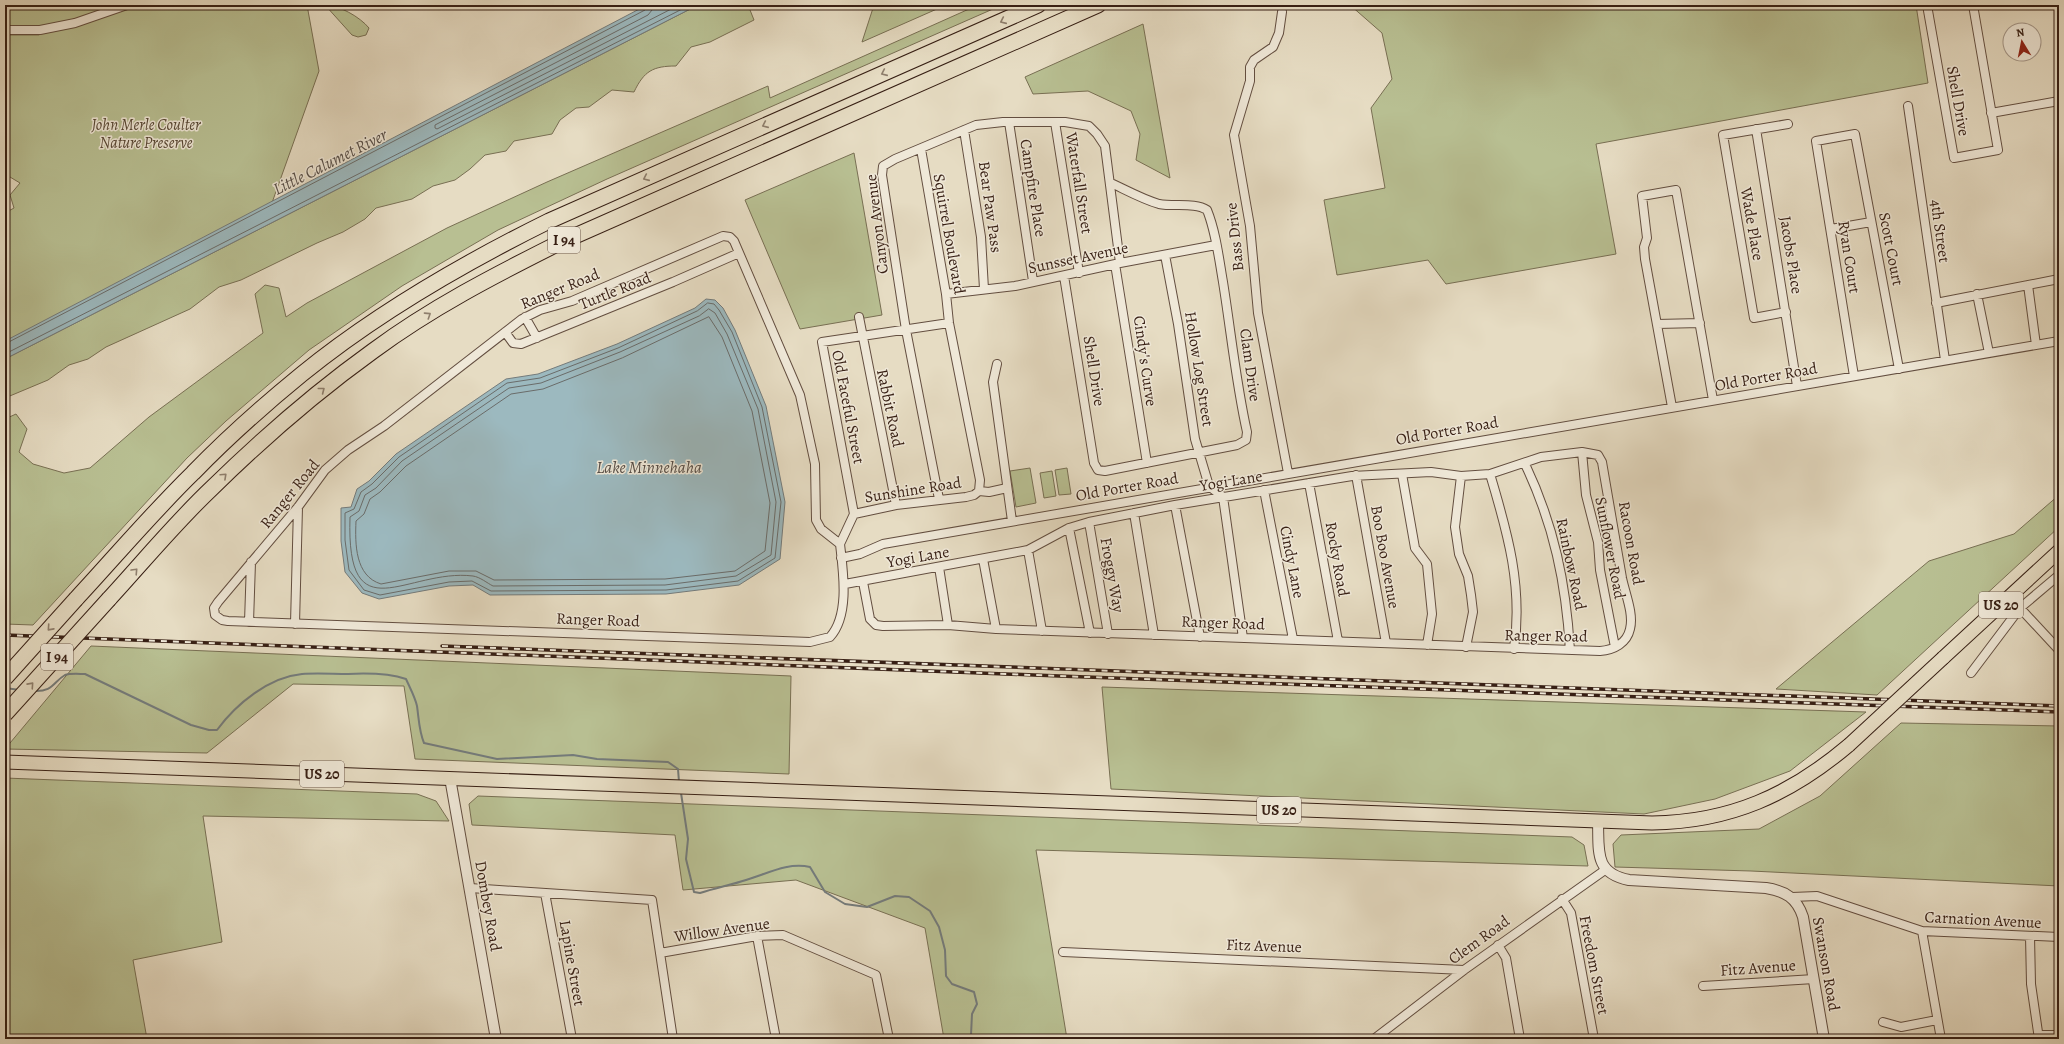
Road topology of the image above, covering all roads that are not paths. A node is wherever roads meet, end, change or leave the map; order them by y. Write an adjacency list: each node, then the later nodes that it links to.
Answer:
1 (127, 5): 7 (street)
2 (1038, 5): 109 (highway, I 94, one-way to 109, bridge)
3 (1098, 5): 110 (highway, I 94, one-way to 3, bridge)
4 (1927, 5): 10 (street, Shell Drive)
5 (1972, 5): 10 (street)
6 (1282, 12): 58 (street, Bass Drive)
7 (5, 30)
8 (2059, 101): 10 (street)
9 (1908, 106): 33 (street, 4th Street)
10 (1991, 113)
11 (1009, 122): 12 (street, Canyon Avenue); 15 (street, Canyon Avenue); 28 (street, Campfire Place)
12 (1055, 122): 18 (street, Canyon Avenue); 25 (street, Waterfall Street)
13 (1788, 124): 14 (street)
14 (1756, 129): 34 (street, Jacobs Place); 34 (street, Wade Place)
15 (964, 130): 17 (street, Canyon Avenue); 30 (street, Bear Paw Pass)
16 (1816, 142): 19 (street, Scott Court); 20 (street, Ryan Court)
17 (921, 149): 31 (street, Squirrel Boulevard); 40 (street, Canyon Avenue)
18 (1111, 183): 21 (street); 24 (street, Cindy's Curve)
19 (1871, 222): 20 (street); 49 (street, Scott Court)
20 (1830, 229): 50 (street, Ryan Court)
21 (1216, 245): 23 (street, Sunsset Avenue); 54 (street, Clam Drive)
22 (739, 253): 35 (street, Ranger Road); 43 (street, Turtle Road); 78 (street, Ranger Road)
23 (1165, 255): 24 (street, Sunsset Avenue); 54 (street, Hollow Log Street)
24 (1117, 264): 25 (street, Sunsset Avenue); 56 (street, Cindy's Curve)
25 (1079, 273): 26 (street, Sunsset Avenue)
26 (1064, 276): 28 (street, Sunsset Avenue); 56 (street, Shell Drive)
27 (2059, 279): 29 (street)
28 (1033, 282): 30 (street, Sunsset Avenue)
29 (2028, 285): 32 (street); 45 (street)
30 (984, 289): 31 (street, Sunsset Avenue)
31 (946, 294): 37 (street, Squirrel Boulevard)
32 (1977, 294): 33 (street); 46 (street)
33 (1936, 303): 47 (street, 4th Street)
34 (1786, 312): 51 (street, Jacobs Place)
35 (525, 317): 41 (street, Ranger Road); 43 (street)
36 (859, 317): 42 (street, Rabbit Road)
37 (949, 323): 40 (street, Old Faceful Street); 67 (street)
38 (1700, 323): 39 (street); 39 (street); 52 (street)
39 (1657, 324): 53 (street)
40 (906, 330): 42 (street, Old Faceful Street); 69 (street, Canyon Avenue)
41 (505, 332): 43 (street, Turtle Road); 72 (street, Ranger Road)
42 (862, 337): 70 (street, Rabbit Road); 73 (street, Old Faceful Street)
43 (537, 338)
44 (2059, 341): 45 (street, Old Porter Road)
45 (2036, 345): 46 (street, Old Porter Road)
46 (1989, 353): 47 (street, Old Porter Road)
47 (1945, 360): 49 (street, Old Porter Road)
48 (997, 364): 65 (street)
49 (1899, 369): 50 (street, Old Porter Road)
50 (1854, 376): 51 (street, Old Porter Road)
51 (1797, 386): 52 (street, Old Porter Road)
52 (1713, 400): 53 (street, Old Porter Road)
53 (1672, 408): 58 (street, Old Porter Road)
54 (1199, 452): 56 (street); 64 (street, Hollow Log Street)
55 (1582, 452): 57 (street, Yogi Lane); 104 (street, Sunflower Road); 104 (street, Racoon Road)
56 (1147, 463)
57 (1525, 464): 60 (street, Yogi Lane); 106 (street, Rainbow Road)
58 (1288, 473): 64 (street, Old Porter Road)
59 (1402, 474): 61 (street, Yogi Lane); 62 (street, Yogi Lane); 102 (street)
60 (1490, 474): 62 (street, Yogi Lane); 105 (street)
61 (1356, 476): 63 (street, Yogi Lane); 101 (street, Boo Boo Avenue)
62 (1462, 476): 103 (street)
63 (1309, 483): 66 (street, Yogi Lane); 100 (street, Rocky Road)
64 (1209, 486): 68 (street); 75 (street, Old Porter Road)
65 (1007, 488): 67 (street, Sunshine Road); 75 (street)
66 (1264, 490): 68 (street, Yogi Lane); 99 (street, Cindy Lane)
67 (978, 491): 69 (street, Sunshine Road)
68 (1222, 497): 71 (street, Yogi Lane); 98 (street)
69 (939, 499): 70 (street, Sunshine Road)
70 (896, 504): 73 (street, Sunshine Road)
71 (1175, 505): 74 (street, Yogi Lane); 97 (street)
72 (298, 507): 83 (street, Ranger Road); 90 (street)
73 (854, 514): 78 (street, Sunshine Road)
74 (1134, 514): 76 (street, Yogi Lane); 96 (street)
75 (1012, 521): 81 (street, Old Porter Road)
76 (1089, 522): 77 (street, Yogi Lane); 95 (street, Froggy Way)
77 (1069, 528): 79 (street, Yogi Lane); 94 (street)
78 (840, 544): 81 (street, Ranger Road)
79 (1028, 550): 82 (street, Yogi Lane); 93 (street)
80 (2059, 551): 113 (main road, US 20, bridge)
81 (841, 558): 87 (street, Ranger Road)
82 (983, 559): 84 (street, Yogi Lane); 92 (street)
83 (252, 562): 89 (street); 89 (street, Ranger Road)
84 (939, 567): 86 (street, Yogi Lane); 91 (street)
85 (2057, 580): 88 (street)
86 (863, 582): 87 (street, Yogi Lane); 91 (street, Ranger Road)
87 (845, 584): 90 (street, Ranger Road)
88 (2020, 608): 107 (street); 108 (street)
89 (249, 622): 90 (street, Ranger Road)
90 (295, 624)
91 (948, 625): 92 (street, Ranger Road)
92 (996, 629): 93 (street, Ranger Road)
93 (1042, 631): 94 (street, Ranger Road)
94 (1090, 633): 95 (street, Ranger Road)
95 (1108, 634): 96 (street, Ranger Road)
96 (1154, 635): 97 (street, Ranger Road)
97 (1200, 637): 98 (street, Ranger Road)
98 (1243, 638): 99 (street, Ranger Road)
99 (1293, 639): 100 (street, Ranger Road)
100 (1338, 641): 101 (street, Ranger Road)
101 (1386, 643): 102 (street, Ranger Road)
102 (1427, 645): 103 (street, Ranger Road)
103 (1466, 647): 105 (street, Ranger Road)
104 (1615, 647): 106 (street, Ranger Road)
105 (1514, 650): 106 (street, Ranger Road)
106 (1570, 650)
107 (2059, 650)
108 (1971, 673)
109 (5, 678)
110 (5, 714)
111 (5, 762): 112 (main road, US 20)
112 (450, 778): 113 (main road, US 20); 115 (street, Dombey Road)
113 (1598, 822): 114 (street)
114 (1605, 870): 117 (street); 118 (street, Clem Road)
115 (470, 888): 116 (street); 133 (street, Dombey Road)
116 (545, 892): 125 (street); 134 (street, Lapine Street)
117 (1792, 896): 119 (street, Carnation Avenue); 127 (street, Swanson Road)
118 (1562, 899): 123 (street, Clem Road); 140 (street, Freedom Street)
119 (1922, 932): 121 (street, Carnation Avenue); 129 (street)
120 (757, 936): 125 (street, Willow Avenue); 136 (street); 137 (street, Willow Avenue)
121 (2030, 936): 122 (street, Carnation Avenue); 132 (street)
122 (2059, 937)
123 (1498, 945): 126 (street, Clem Road); 139 (street)
124 (1063, 952): 126 (street, Fitz Avenue)
125 (660, 953): 135 (street)
126 (1464, 970): 138 (street, Clem Road)
127 (1814, 979): 128 (street, Fitz Avenue); 141 (street, Swanson Road)
128 (1703, 986)
129 (1937, 1020): 130 (street); 142 (street)
130 (1883, 1022)
131 (2059, 1035): 132 (street)
132 (2039, 1037)
133 (496, 1039)
134 (572, 1039)
135 (673, 1039)
136 (776, 1039)
137 (889, 1039)
138 (1374, 1039)
139 (1520, 1039)
140 (1594, 1039)
141 (1824, 1039)
142 (1941, 1039)

